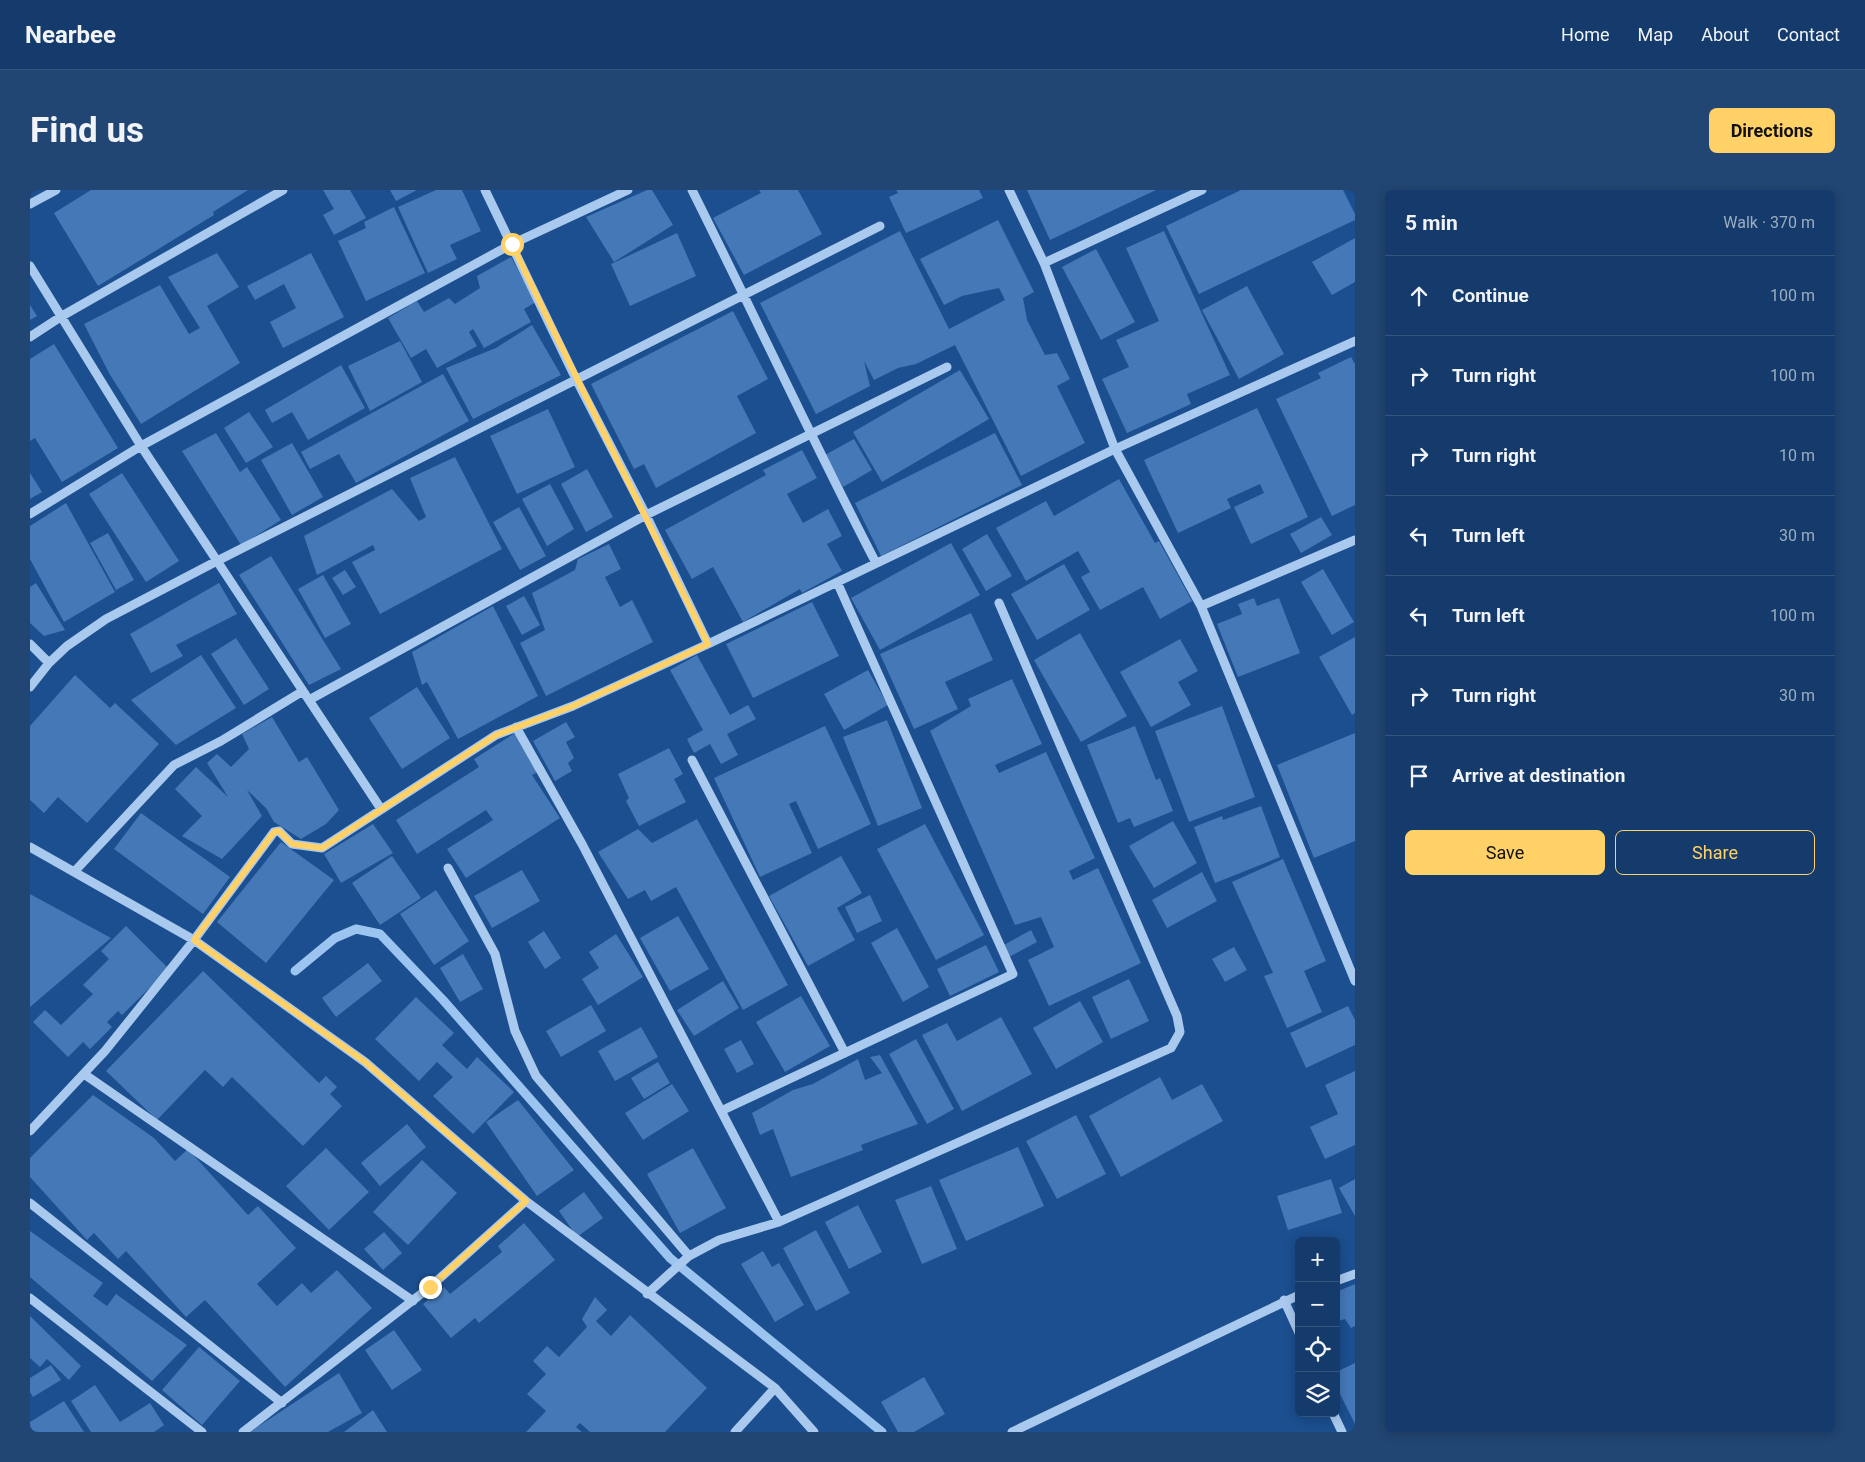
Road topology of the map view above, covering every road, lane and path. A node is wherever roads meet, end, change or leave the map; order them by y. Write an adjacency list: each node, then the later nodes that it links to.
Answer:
1 (56, 190): 8 (street)
2 (283, 190): 15 (street)
3 (485, 190): 11 (street)
4 (628, 190): 11 (street)
5 (692, 190): 14 (street)
6 (1009, 190): 12 (street)
7 (1202, 190): 12 (street)
8 (40, 194): 9 (street)
9 (30, 204)
10 (880, 226): 14 (street)
11 (512, 244): 19 (street); 21 (street)
12 (1044, 263): 22 (street)
13 (30, 266): 15 (street)
14 (745, 296): 19 (street); 20 (street)
15 (62, 316): 16 (street); 21 (street)
16 (30, 337)
17 (1355, 341): 22 (street)
18 (947, 367): 20 (street)
19 (576, 379): 24 (street); 26 (street)
20 (810, 434): 24 (street); 27 (street)
21 (141, 446): 23 (street); 26 (street)
22 (1116, 449): 27 (street); 30 (street)
23 (30, 514)
24 (646, 515): 32 (street); 36 (street)
25 (1355, 540): 30 (street)
26 (216, 561): 33 (street); 35 (street)
27 (876, 563): 28 (street)
28 (837, 582): 32 (street); 46 (street)
29 (998, 603): 52 (street)
30 (1201, 606): 44 (street)
31 (30, 644): 33 (street)
32 (708, 644): 37 (street)
33 (49, 663): 34 (street)
34 (30, 687)
35 (303, 691): 36 (street); 42 (street)
36 (309, 700): 39 (street)
37 (516, 727): 39 (street); 48 (street)
38 (692, 760): 46 (street)
39 (381, 809): 43 (street)
40 (30, 847): 42 (street)
41 (448, 868): 53 (street)
42 (74, 872): 43 (street)
43 (194, 940): 47 (street); 50 (street)
44 (1352, 964): 45 (street)
45 (1355, 981)
46 (845, 1053): 48 (street)
47 (84, 1074): 49 (street); 60 (street)
48 (721, 1111): 52 (street)
49 (30, 1131)
50 (526, 1201): 56 (street); 60 (street)
51 (30, 1203): 63 (street)
52 (779, 1222): 53 (street)
53 (690, 1256): 56 (street)
54 (1355, 1274): 55 (street)
55 (1340, 1280)
56 (647, 1294): 62 (street)
57 (1295, 1296): 59 (street)
58 (30, 1298): 65 (street)
59 (1284, 1300): 61 (street); 69 (street)
60 (413, 1301): 63 (street)
61 (1296, 1327)
62 (775, 1388): 67 (street); 68 (street)
63 (282, 1404): 66 (street)
64 (1335, 1417): 70 (street)
65 (202, 1432)
66 (243, 1432)
67 (735, 1432)
68 (814, 1432)
69 (1012, 1432)
70 (1342, 1432)

